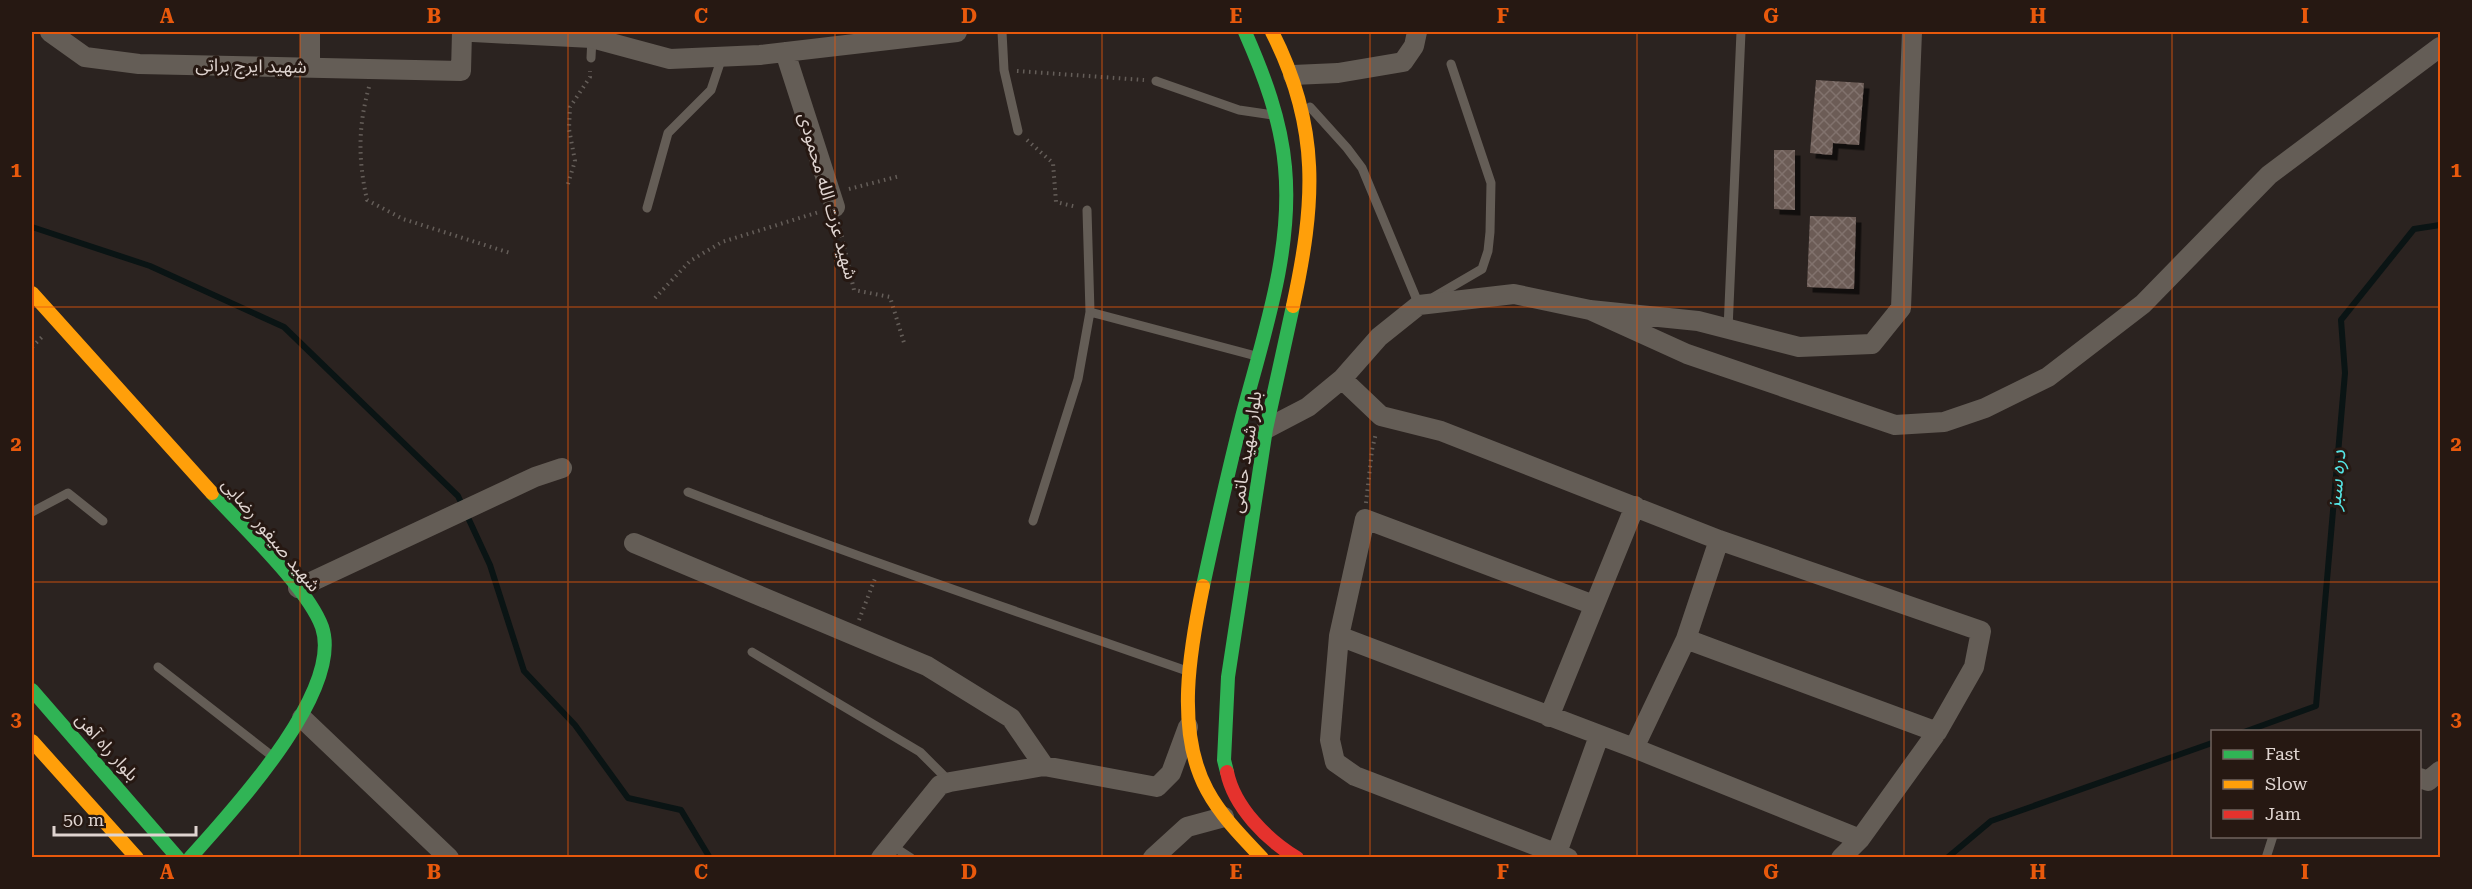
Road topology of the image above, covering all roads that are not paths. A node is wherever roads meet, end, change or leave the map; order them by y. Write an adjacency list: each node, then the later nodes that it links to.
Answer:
1 (50, 32): 18 (street, شهید ایرج براتی)
2 (310, 32): 18 (street)
3 (462, 32): 18 (street, شهید ایرج براتی)
4 (473, 32): 12 (street)
5 (957, 32): 14 (street)
6 (1002, 32): 23 (lane)
7 (1245, 32): 22 (main road, بلوار شهید حاتمی)
8 (1272, 32): 19 (main road, بلوار شهید حاتمی)
9 (1417, 32): 19 (street)
10 (1741, 32): 31 (lane)
11 (1912, 32): 31 (street)
12 (592, 35): 15 (street); 16 (lane)
13 (2440, 47): 29 (street)
14 (785, 52): 15 (street); 24 (street, شهید عزت الله محمودی)
15 (722, 57): 25 (lane)
16 (591, 58)
17 (1451, 64): 28 (lane)
18 (310, 67)
19 (1293, 75): 21 (main road, بلوار شهید حاتمی)
20 (1156, 81): 22 (lane)
21 (1298, 94): 28 (lane); 35 (main road, بلوار شهید حاتمی)
22 (1275, 115): 32 (main road, بلوار شهید حاتمی)
23 (1018, 131)
24 (833, 200)
25 (647, 208)
26 (1087, 210): 30 (lane)
27 (32, 293): 44 (main road, شهید صیفور رضایی)
28 (1419, 305): 29 (street); 33 (street)
29 (1590, 310): 31 (street)
30 (1090, 312): 32 (lane); 41 (lane)
31 (1728, 329)
32 (1258, 356): 34 (main road, بلوار شهید حاتمی)
33 (1342, 379): 35 (street); 38 (street)
34 (1242, 421): 35 (main road); 50 (main road, بلوار شهید حاتمی)
35 (1266, 429): 75 (main road, بلوار شهید حاتمی)
36 (562, 468): 44 (street)
37 (688, 492): 50 (lane)
38 (1635, 506): 42 (street); 45 (street)
39 (32, 512): 40 (lane)
40 (103, 521)
41 (1033, 521)
42 (1719, 540): 47 (street); 55 (street)
43 (634, 543): 61 (street)
44 (298, 588): 53 (main road, شهید صیفور رضایی)
45 (1594, 605): 46 (street); 52 (street)
46 (1340, 636): 52 (street); 67 (street)
47 (1686, 639): 55 (street); 58 (street)
48 (752, 652): 62 (lane)
49 (158, 667): 59 (lane)
50 (1192, 673): 54 (main road, بلوار شهید حاتمی)
51 (32, 690): 69 (main road, بلوار راه آهن)
52 (1549, 717): 56 (street)
53 (302, 718): 59 (main road, شهید صیفور رضایی); 71 (street)
54 (1190, 718): 61 (street); 63 (main road, بلوار شهید حاتمی)
55 (1937, 732): 65 (street)
56 (1599, 736): 58 (street); 67 (street)
57 (32, 741): 60 (main road)
58 (1634, 748): 65 (street)
59 (274, 757): 70 (main road, شهید صیفور رضایی)
60 (40, 764): 68 (main road)
61 (1044, 766): 62 (street)
62 (950, 782): 66 (street)
63 (1224, 817): 73 (street); 74 (main road, بلوار شهید حاتمی)
64 (2273, 838): 77 (lane)
65 (1860, 839): 76 (street)
66 (886, 851): 72 (lane)
67 (1560, 856)
68 (137, 858)
69 (178, 858)
70 (190, 858)
71 (449, 858)
72 (911, 858)
73 (1152, 858)
74 (1262, 858)
75 (1297, 858)
76 (1841, 858)
77 (2266, 858)

